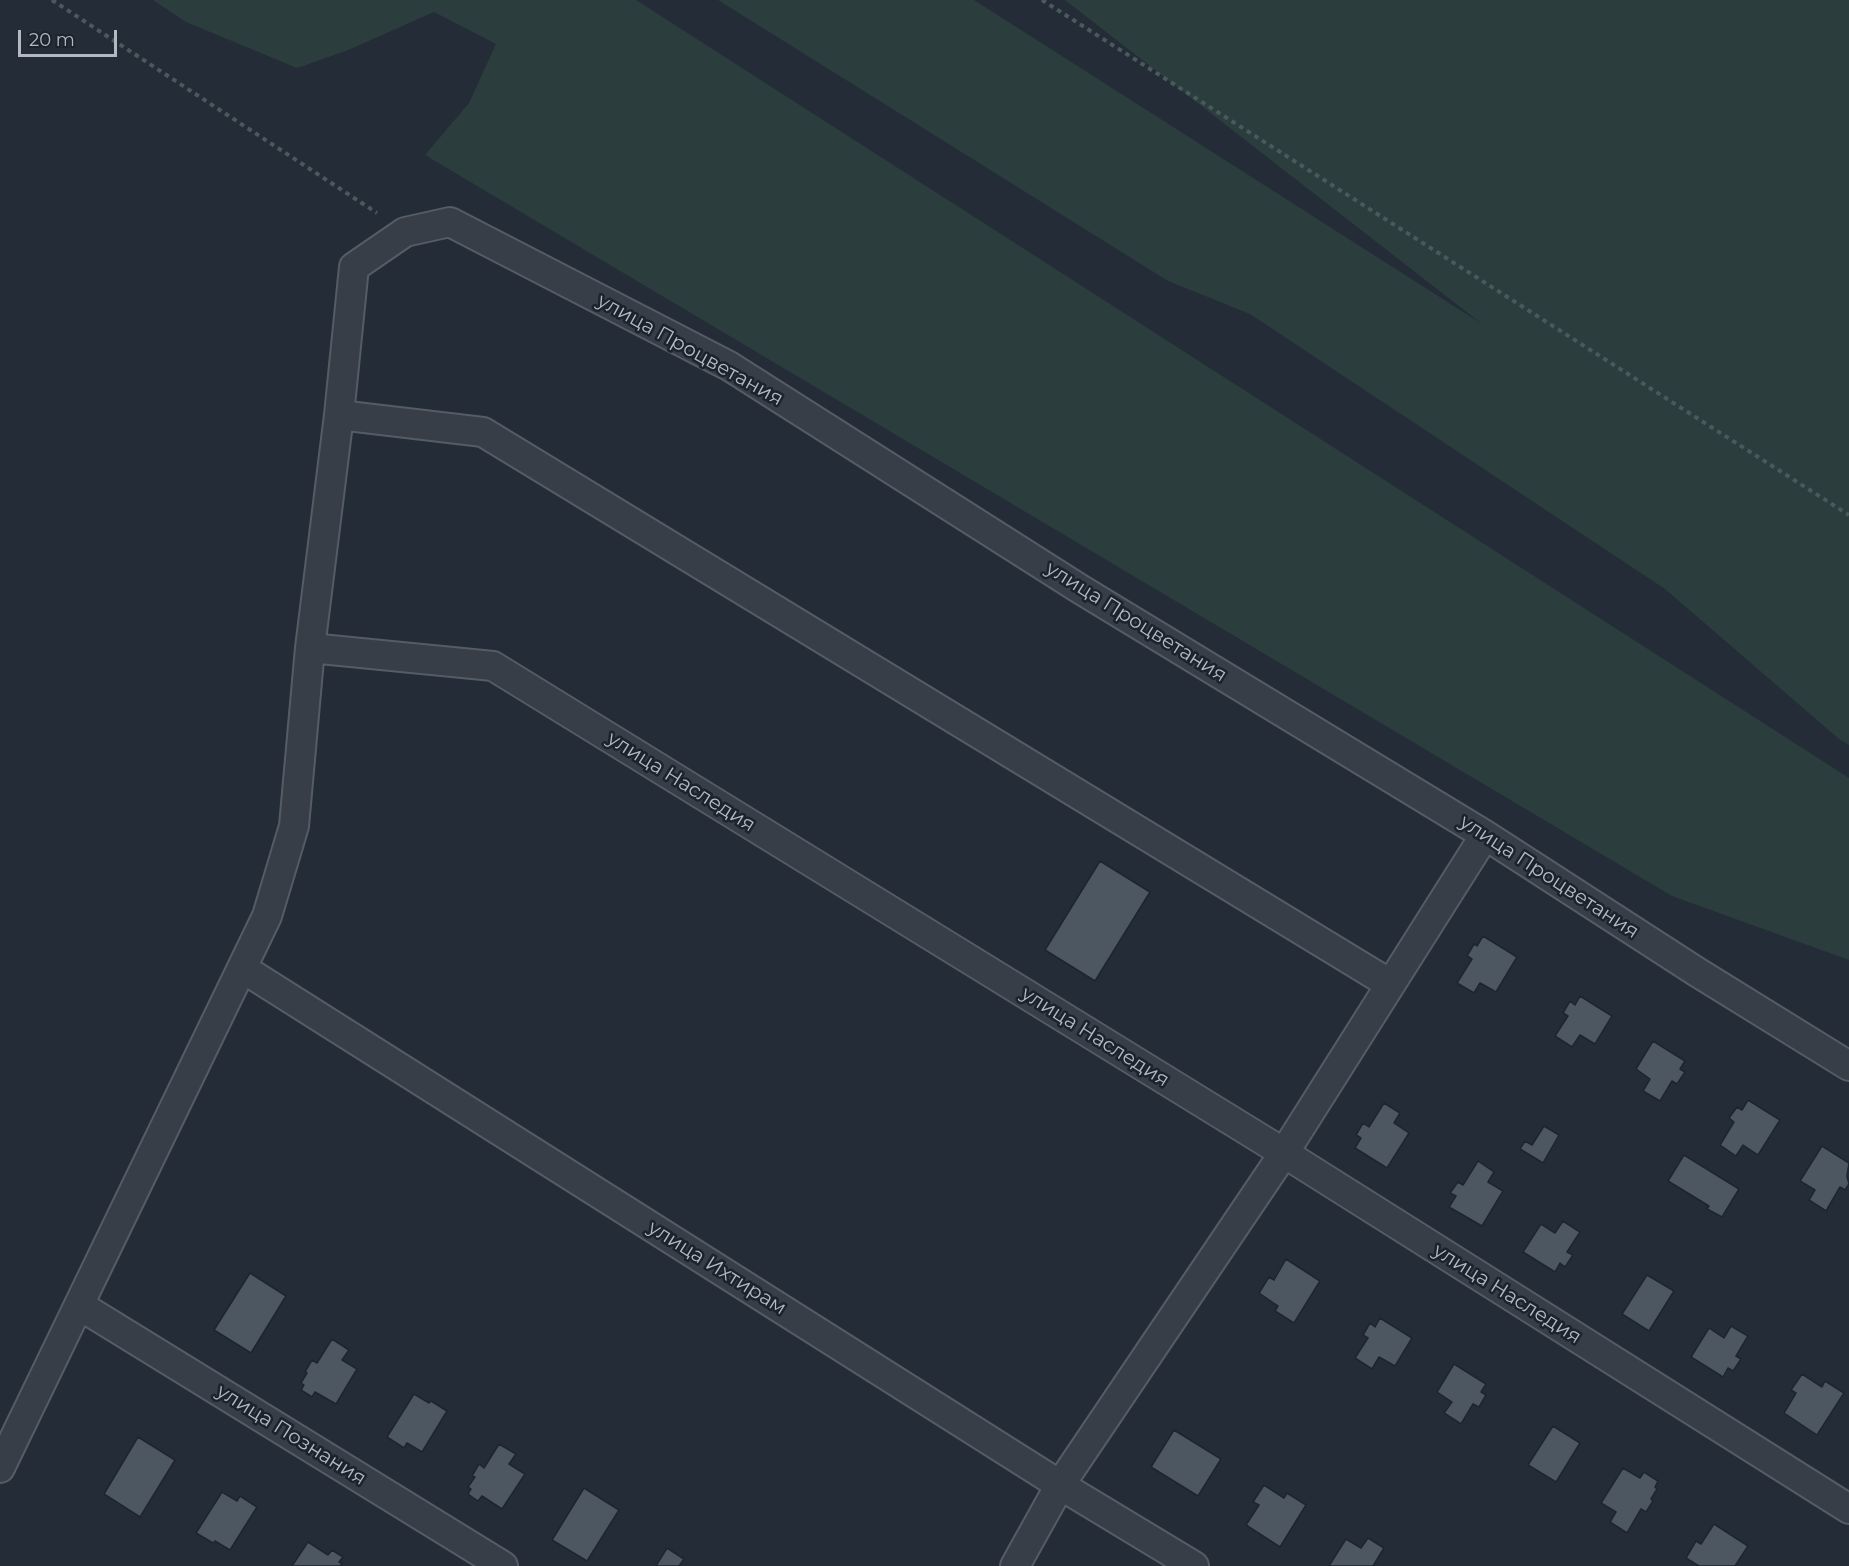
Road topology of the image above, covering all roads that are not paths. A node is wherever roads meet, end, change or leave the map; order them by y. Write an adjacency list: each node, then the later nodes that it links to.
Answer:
1 (339, 415): 2 (street); 3 (street, улица Процветания); 5 (street)
2 (310, 648): 4 (street); 7 (street, улица Наследия)
3 (1485, 835): 5 (street); 6 (street, улица Процветания)
4 (242, 968): 8 (street); 10 (street, улица Ихтирам)
5 (1390, 984): 7 (street)
6 (1849, 1066)
7 (1284, 1153): 10 (street); 11 (street, улица Наследия)
8 (79, 1305): 9 (street); 12 (street, улица Познания)
9 (0, 1468)
10 (1060, 1485): 13 (street); 14 (street, улица Ихтирам)
11 (1849, 1509)
12 (503, 1566)
13 (1016, 1566)
14 (1194, 1566)

